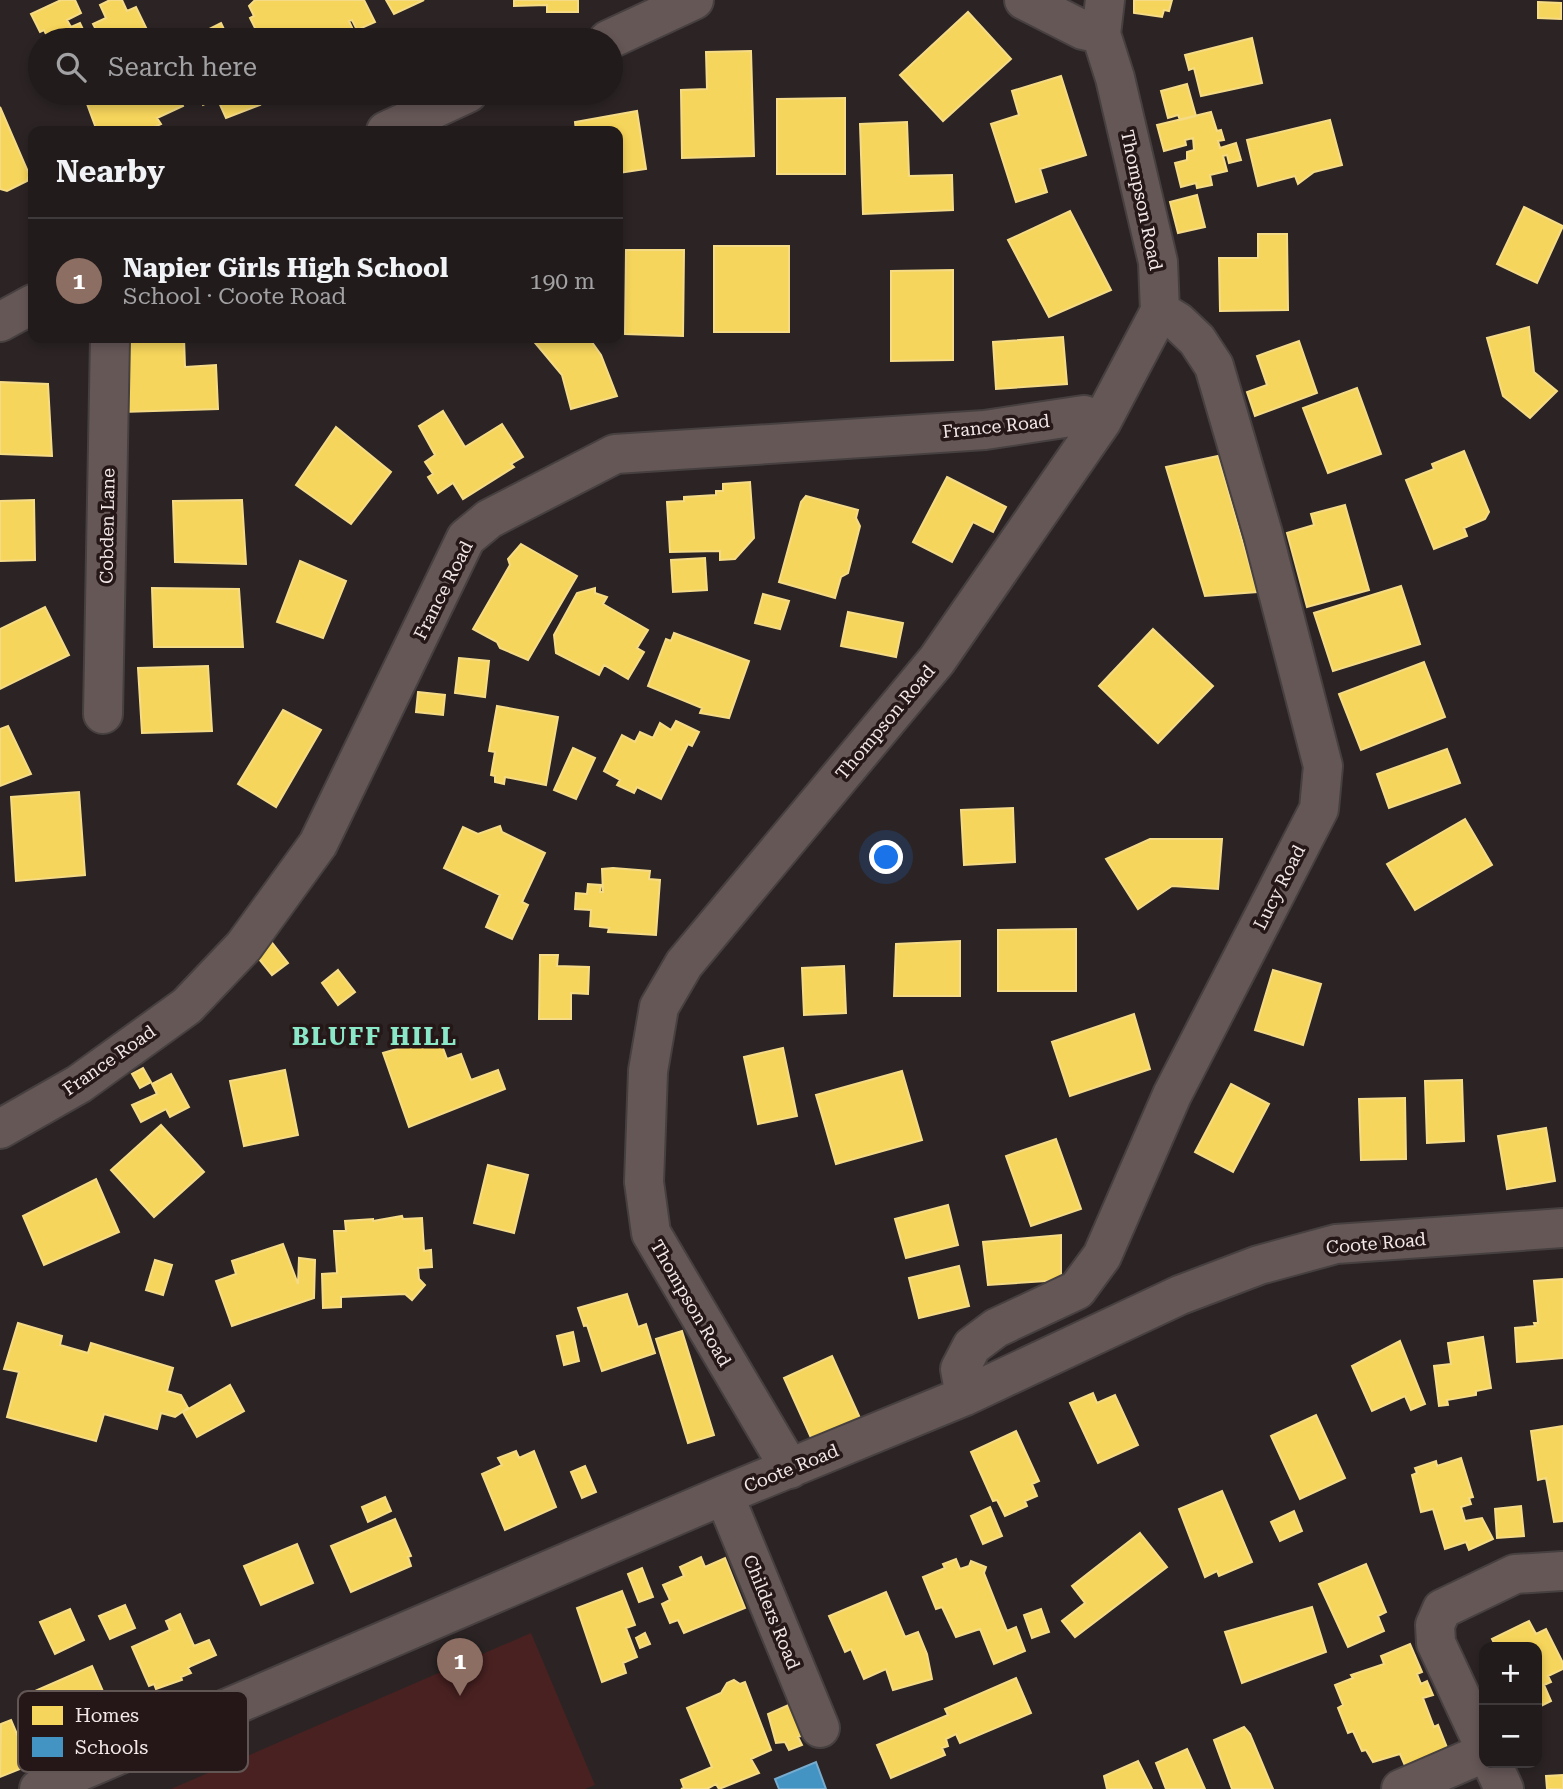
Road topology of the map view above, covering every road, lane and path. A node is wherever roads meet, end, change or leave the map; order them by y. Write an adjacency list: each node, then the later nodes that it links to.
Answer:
1 (694, 0): 4 (street)
2 (1024, 0): 3 (street, Thompson Road)
3 (1103, 17): 8 (street, Thompson Road)
4 (623, 33)
5 (442, 105): 6 (street)
6 (397, 126)
7 (28, 307): 9 (street)
8 (1160, 311): 11 (street, Thompson Road); 15 (street, Lucy Road)
9 (0, 323)
10 (110, 343): 12 (street, Cobden Lane)
11 (1102, 421): 13 (street, France Road); 16 (street, Thompson Road)
12 (103, 714)
13 (0, 1129)
14 (1563, 1228): 15 (street, Coote Road)
15 (965, 1396): 16 (street, Coote Road)
16 (790, 1469): 17 (street, Coote Road)
17 (724, 1495): 19 (street, Coote Road); 20 (street, Childers Road)
18 (1563, 1571): 21 (street)
19 (248, 1699)
20 (820, 1728)
21 (1479, 1735)
22 (1479, 1755): 26 (street)
23 (1494, 1768): 27 (street)
24 (79, 1772): 25 (street, Coote Road)
25 (39, 1789)
26 (1401, 1789)
27 (1504, 1789)

